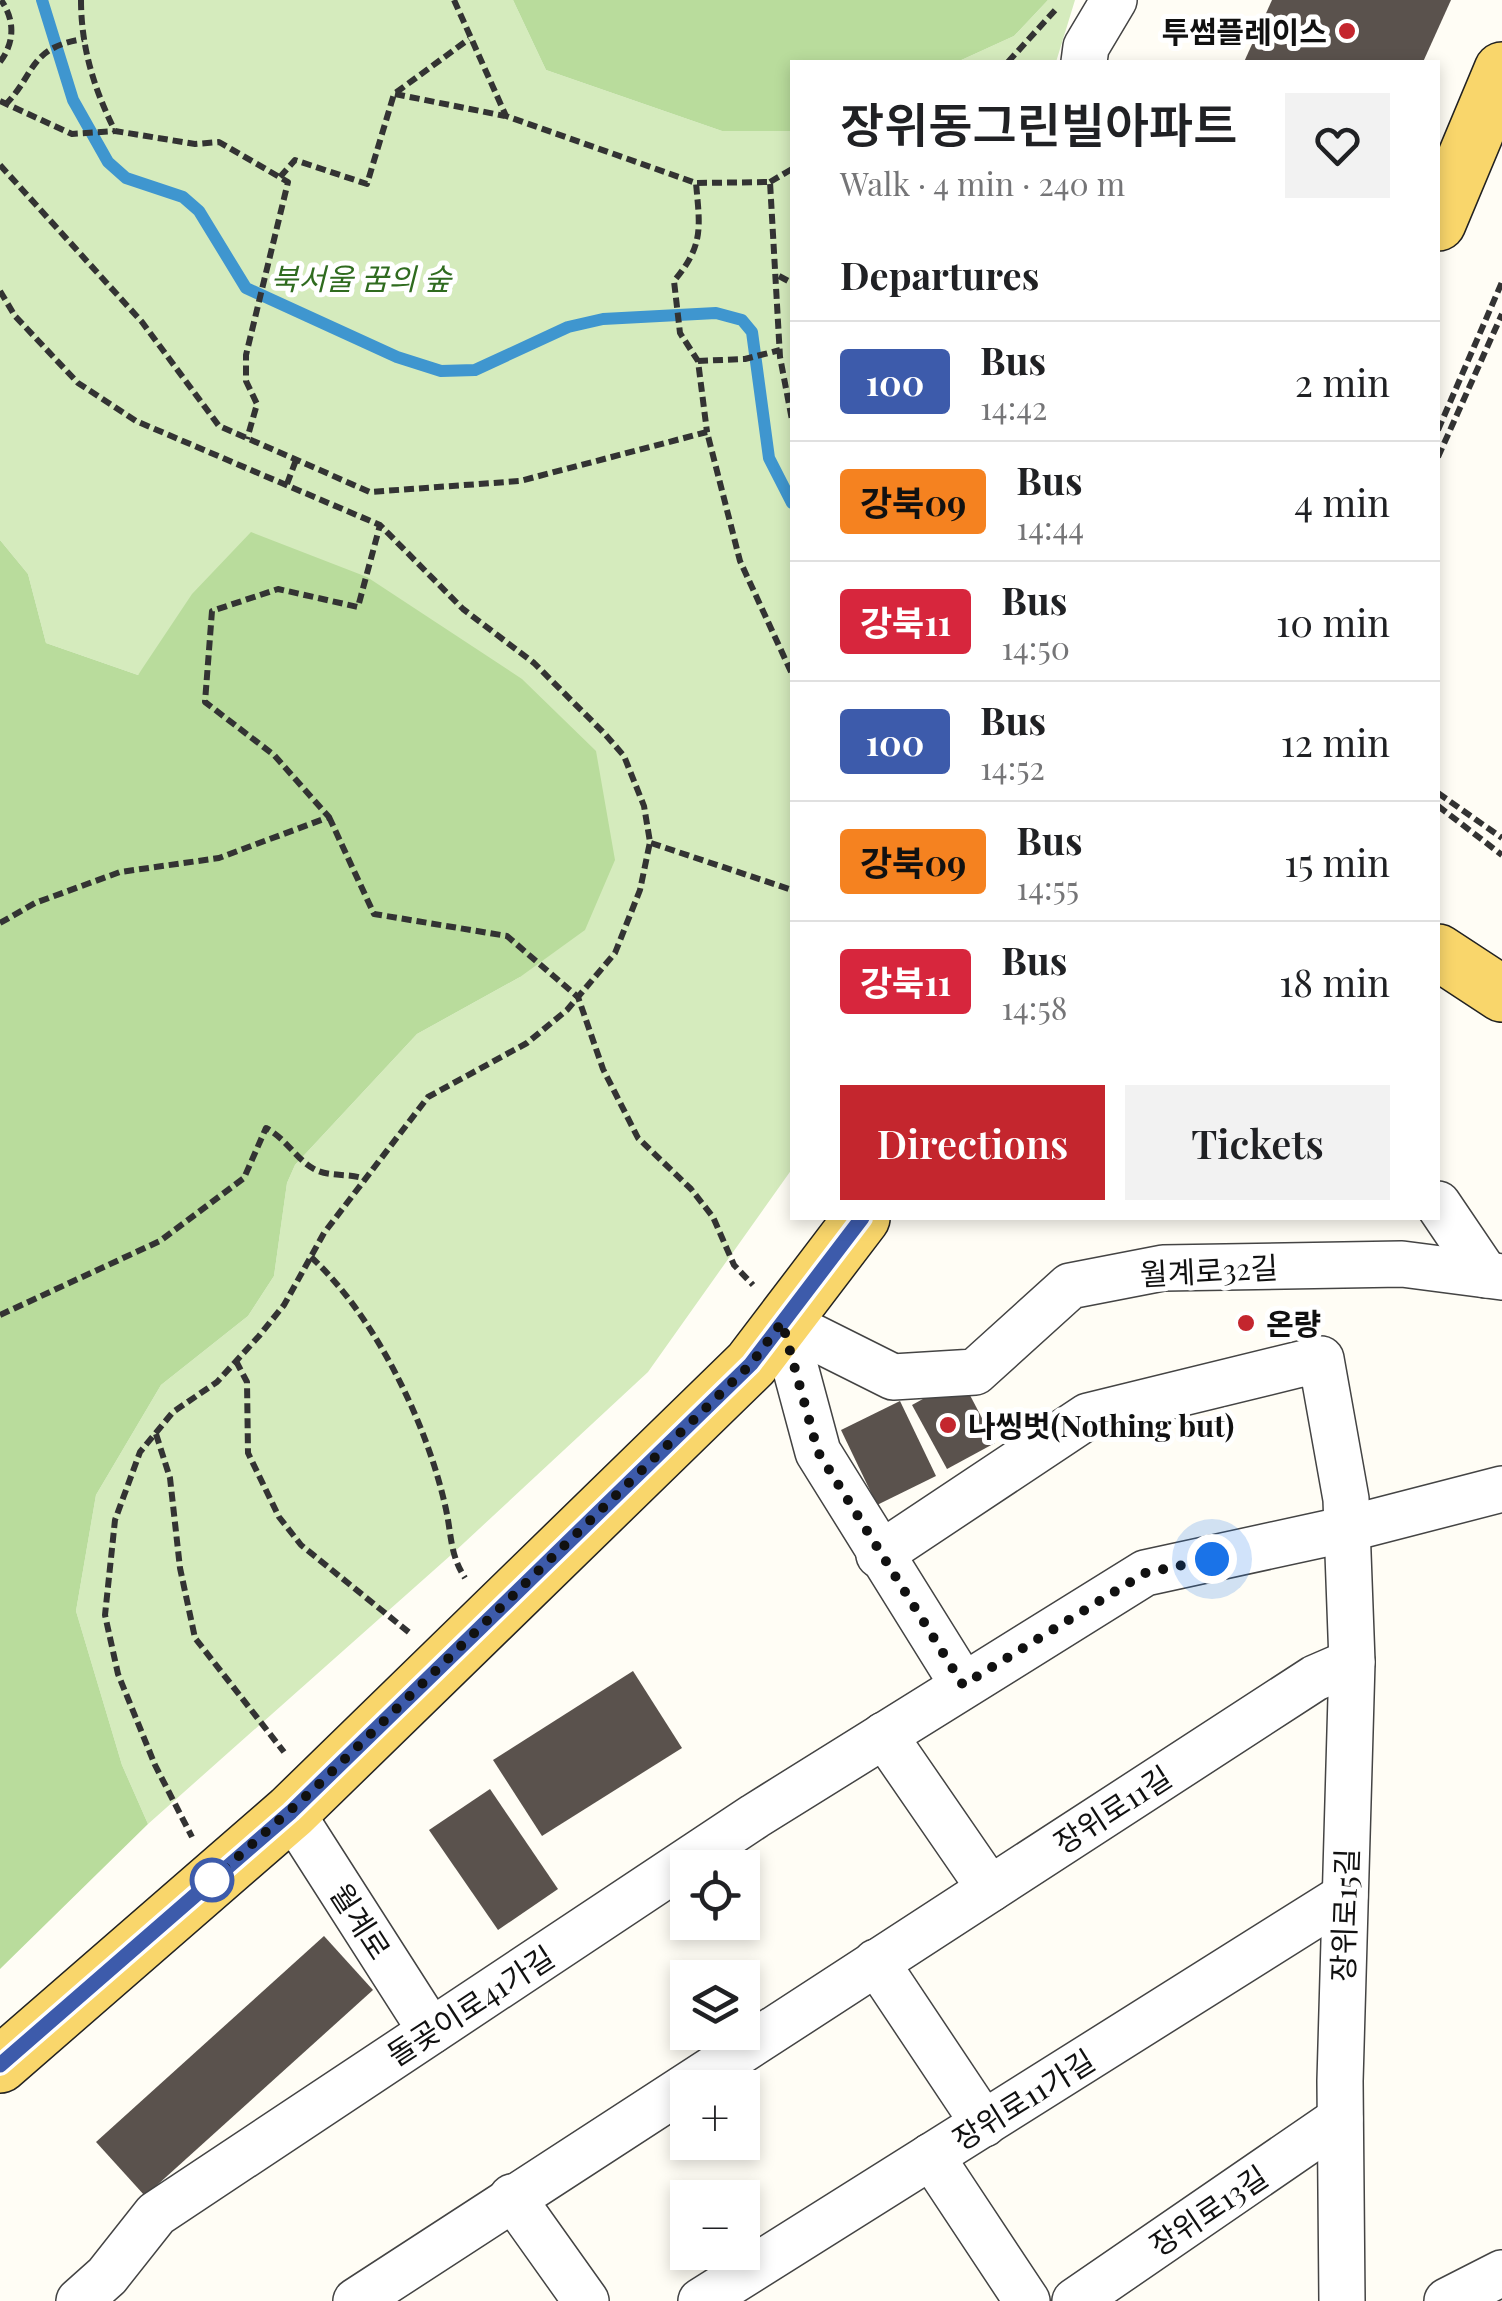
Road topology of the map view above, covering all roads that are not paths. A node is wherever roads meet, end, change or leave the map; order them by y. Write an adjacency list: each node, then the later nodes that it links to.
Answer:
1 (1114, 0): 2 (street)
2 (1084, 60)
3 (1502, 70): 4 (main road)
4 (1440, 218)
5 (1440, 953): 6 (main road)
6 (1502, 994)
7 (1440, 1207): 9 (street)
8 (860, 1220): 10 (main road)
9 (1494, 1276): 10 (street, 월계로32길)
10 (787, 1316): 13 (street); 17 (main road)
11 (1502, 1489): 12 (street, 돌곶이로41가길)
12 (1347, 1529): 13 (street); 14 (street, 장위로15길); 15 (street, 돌곶이로41가길)
13 (879, 1556): 15 (street)
14 (1352, 1662): 18 (street, 장위로11길); 19 (street, 장위로15길)
15 (963, 1685): 16 (street, 돌곶이로41가길)
16 (884, 1735): 18 (street); 21 (street, 돌곶이로41가길)
17 (302, 1800): 21 (street, 월계로); 22 (main road)
18 (990, 1889): 20 (street, 장위로11길)
19 (1345, 1896): 23 (street, 장위로15길); 24 (street, 장위로11가길)
20 (876, 1962): 24 (street); 26 (street, 장위로11길)
21 (432, 2030): 28 (street, 돌곶이로41가길)
22 (0, 2065)
23 (1340, 2120): 33 (street, 장위로13길); 34 (street, 장위로15길)
24 (984, 2124): 25 (street, 장위로11가길)
25 (932, 2156): 31 (street, 장위로11가길); 32 (street)
26 (512, 2197): 29 (street, 장위로11길); 30 (street)
27 (1502, 2273): 35 (street)
28 (78, 2301)
29 (356, 2301)
30 (586, 2301)
31 (701, 2301)
32 (1027, 2301)
33 (1075, 2301)
34 (1342, 2301)
35 (1447, 2301)

